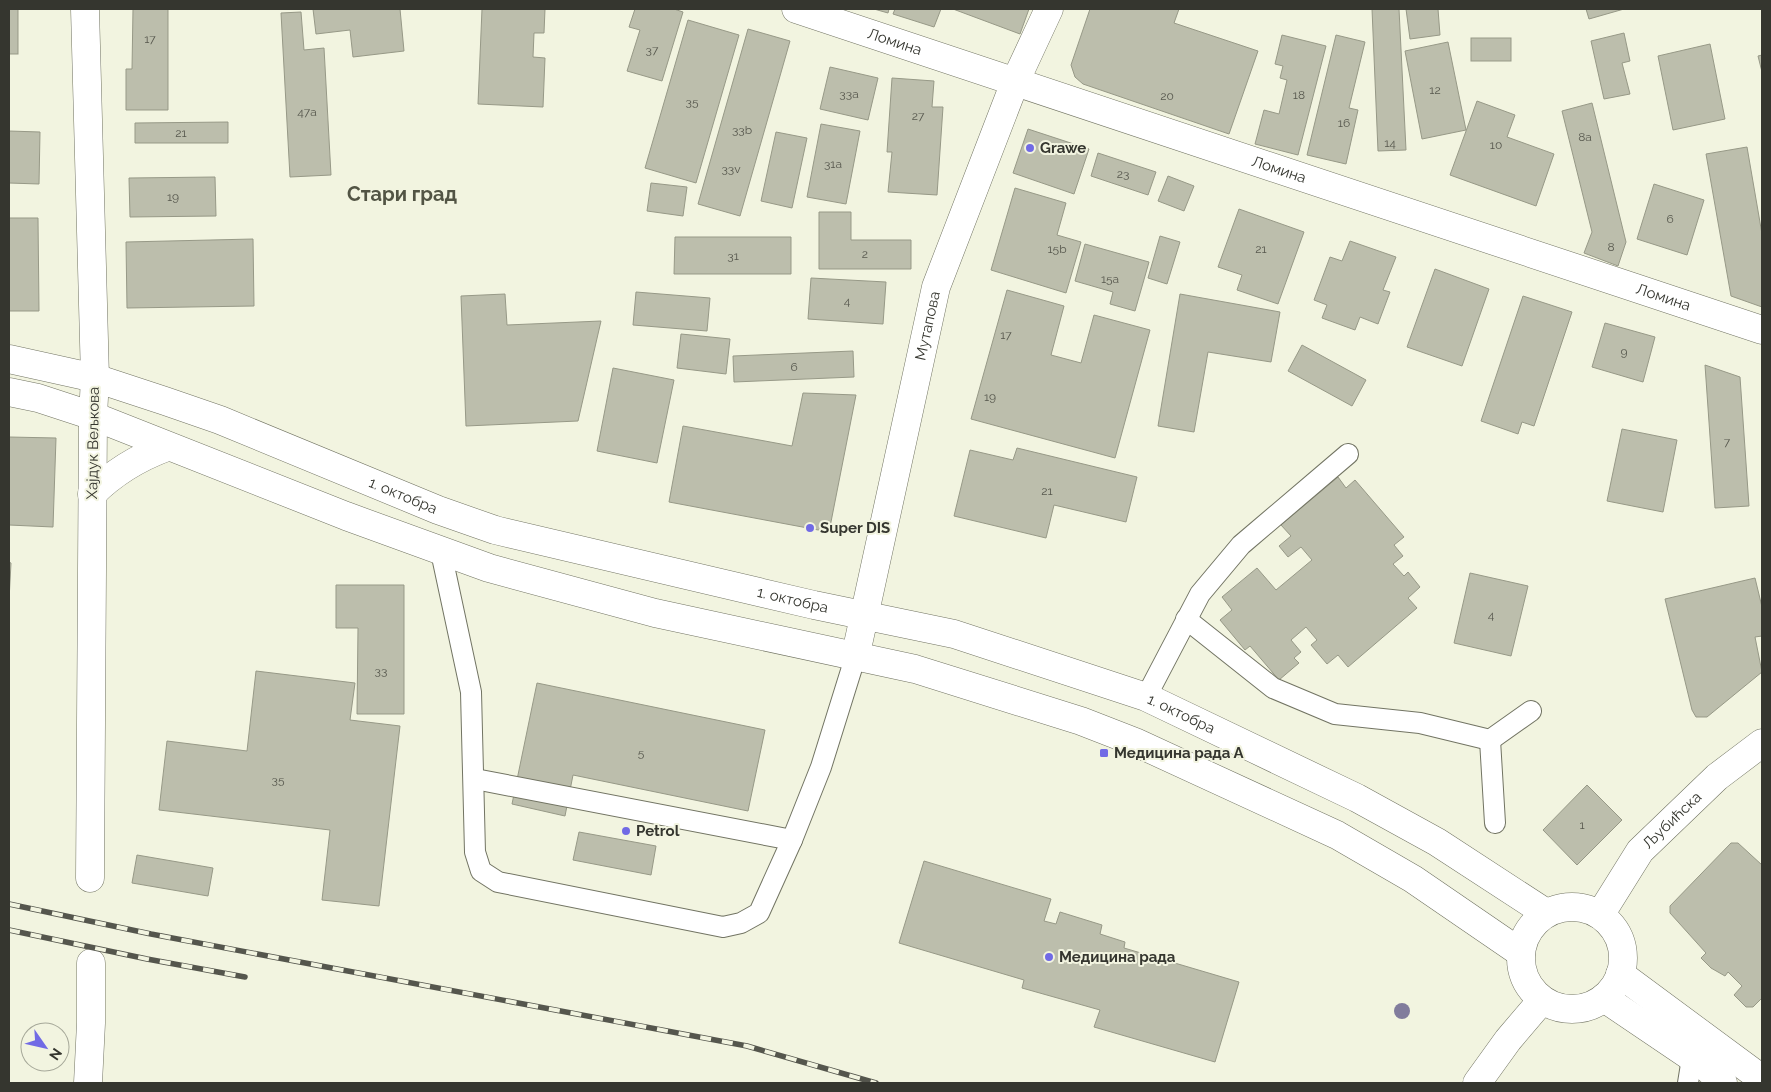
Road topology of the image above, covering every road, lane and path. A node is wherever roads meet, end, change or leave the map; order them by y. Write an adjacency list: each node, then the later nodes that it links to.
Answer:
1 (85, 9): 7 (main road, Хајдук Вељкова)
2 (796, 9): 4 (main road, Ломина)
3 (1049, 9): 4 (main road, Мутапова)
4 (1015, 82): 5 (main road, Ломина); 14 (main road, Мутапова)
5 (1762, 330)
6 (9, 359): 7 (main road, 1. октобра)
7 (95, 378): 9 (main road, Хајдук Вељкова); 14 (main road, 1. октобра)
8 (9, 392): 9 (main road)
9 (93, 416): 10 (main road); 12 (main road, Хајдук Вељкова)
10 (167, 447): 12 (main road); 13 (main road)
11 (1348, 454): 15 (lane)
12 (92, 494): 24 (main road, Хајдук Вељкова)
13 (441, 552): 16 (main road); 21 (lane)
14 (866, 617): 16 (main road, Мутапова); 17 (main road, 1. октобра)
15 (1186, 619): 17 (lane); 19 (lane)
16 (856, 658): 23 (lane); 27 (main road)
17 (1146, 697): 25 (main road, 1. октобра)
18 (1531, 711): 19 (lane)
19 (1490, 740): 22 (lane)
20 (1762, 743): 26 (main road, Љубићска)
21 (475, 779): 23 (lane); 23 (lane)
22 (1496, 823)
23 (792, 840)
24 (90, 878)
25 (1546, 913): 26 (main road); 27 (main road)
26 (1600, 915): 29 (main road)
27 (1520, 954): 31 (main road)
28 (91, 963): 34 (main road)
29 (1620, 974): 30 (main road); 33 (main road)
30 (1604, 998): 31 (main road); 32 (main road)
31 (1542, 1000): 35 (main road)
32 (1690, 1070): 36 (main road)
33 (1762, 1079)
34 (88, 1083)
35 (1477, 1083)
36 (1723, 1083)

